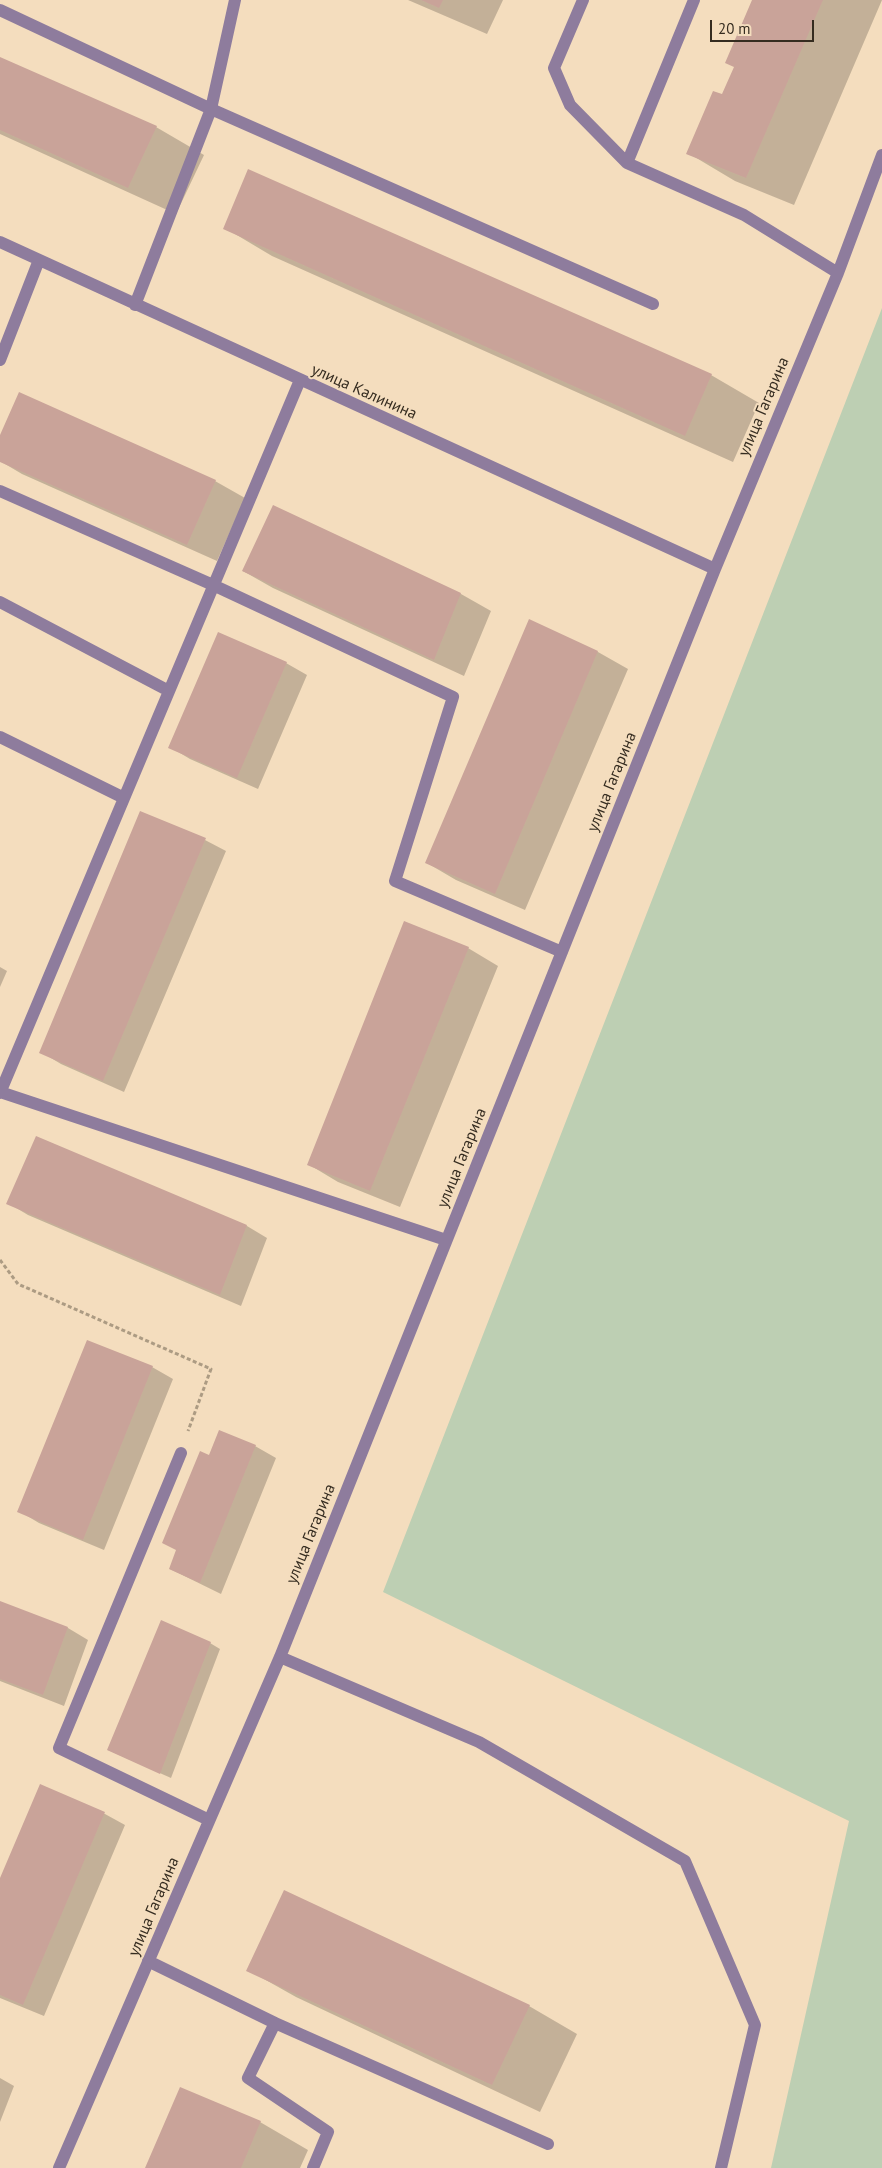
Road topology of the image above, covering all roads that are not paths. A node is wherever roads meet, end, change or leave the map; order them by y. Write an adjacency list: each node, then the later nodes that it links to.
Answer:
1 (235, 0): 5 (street)
2 (583, 0): 7 (street)
3 (694, 0): 7 (street)
4 (0, 10): 5 (street)
5 (212, 109): 11 (street); 12 (street)
6 (882, 155): 10 (street, улица Гагарина)
7 (627, 163): 10 (street)
8 (0, 242): 9 (street, улица Калинина)
9 (39, 260): 12 (street, улица Калинина); 13 (street)
10 (838, 273): 16 (street, улица Гагарина)
11 (653, 304)
12 (135, 305): 14 (street, улица Калинина)
13 (0, 360)
14 (300, 380): 16 (street, улица Калинина); 17 (street)
15 (0, 491): 17 (street)
16 (715, 569): 22 (street, улица Гагарина)
17 (214, 585): 19 (street); 22 (street)
18 (0, 602): 19 (street)
19 (169, 691): 21 (street)
20 (0, 737): 21 (street)
21 (124, 798): 23 (street)
22 (562, 952): 24 (street, улица Гагарина)
23 (0, 1092): 24 (street)
24 (446, 1240): 26 (street, улица Гагарина)
25 (181, 1453): 27 (street)
26 (280, 1657): 27 (street, улица Гагарина); 33 (street)
27 (209, 1820): 28 (street, улица Гагарина)
28 (148, 1961): 29 (street); 31 (street, улица Гагарина)
29 (275, 2023): 30 (street); 32 (street)
30 (548, 2144)
31 (59, 2168)
32 (314, 2168)
33 (721, 2168)

